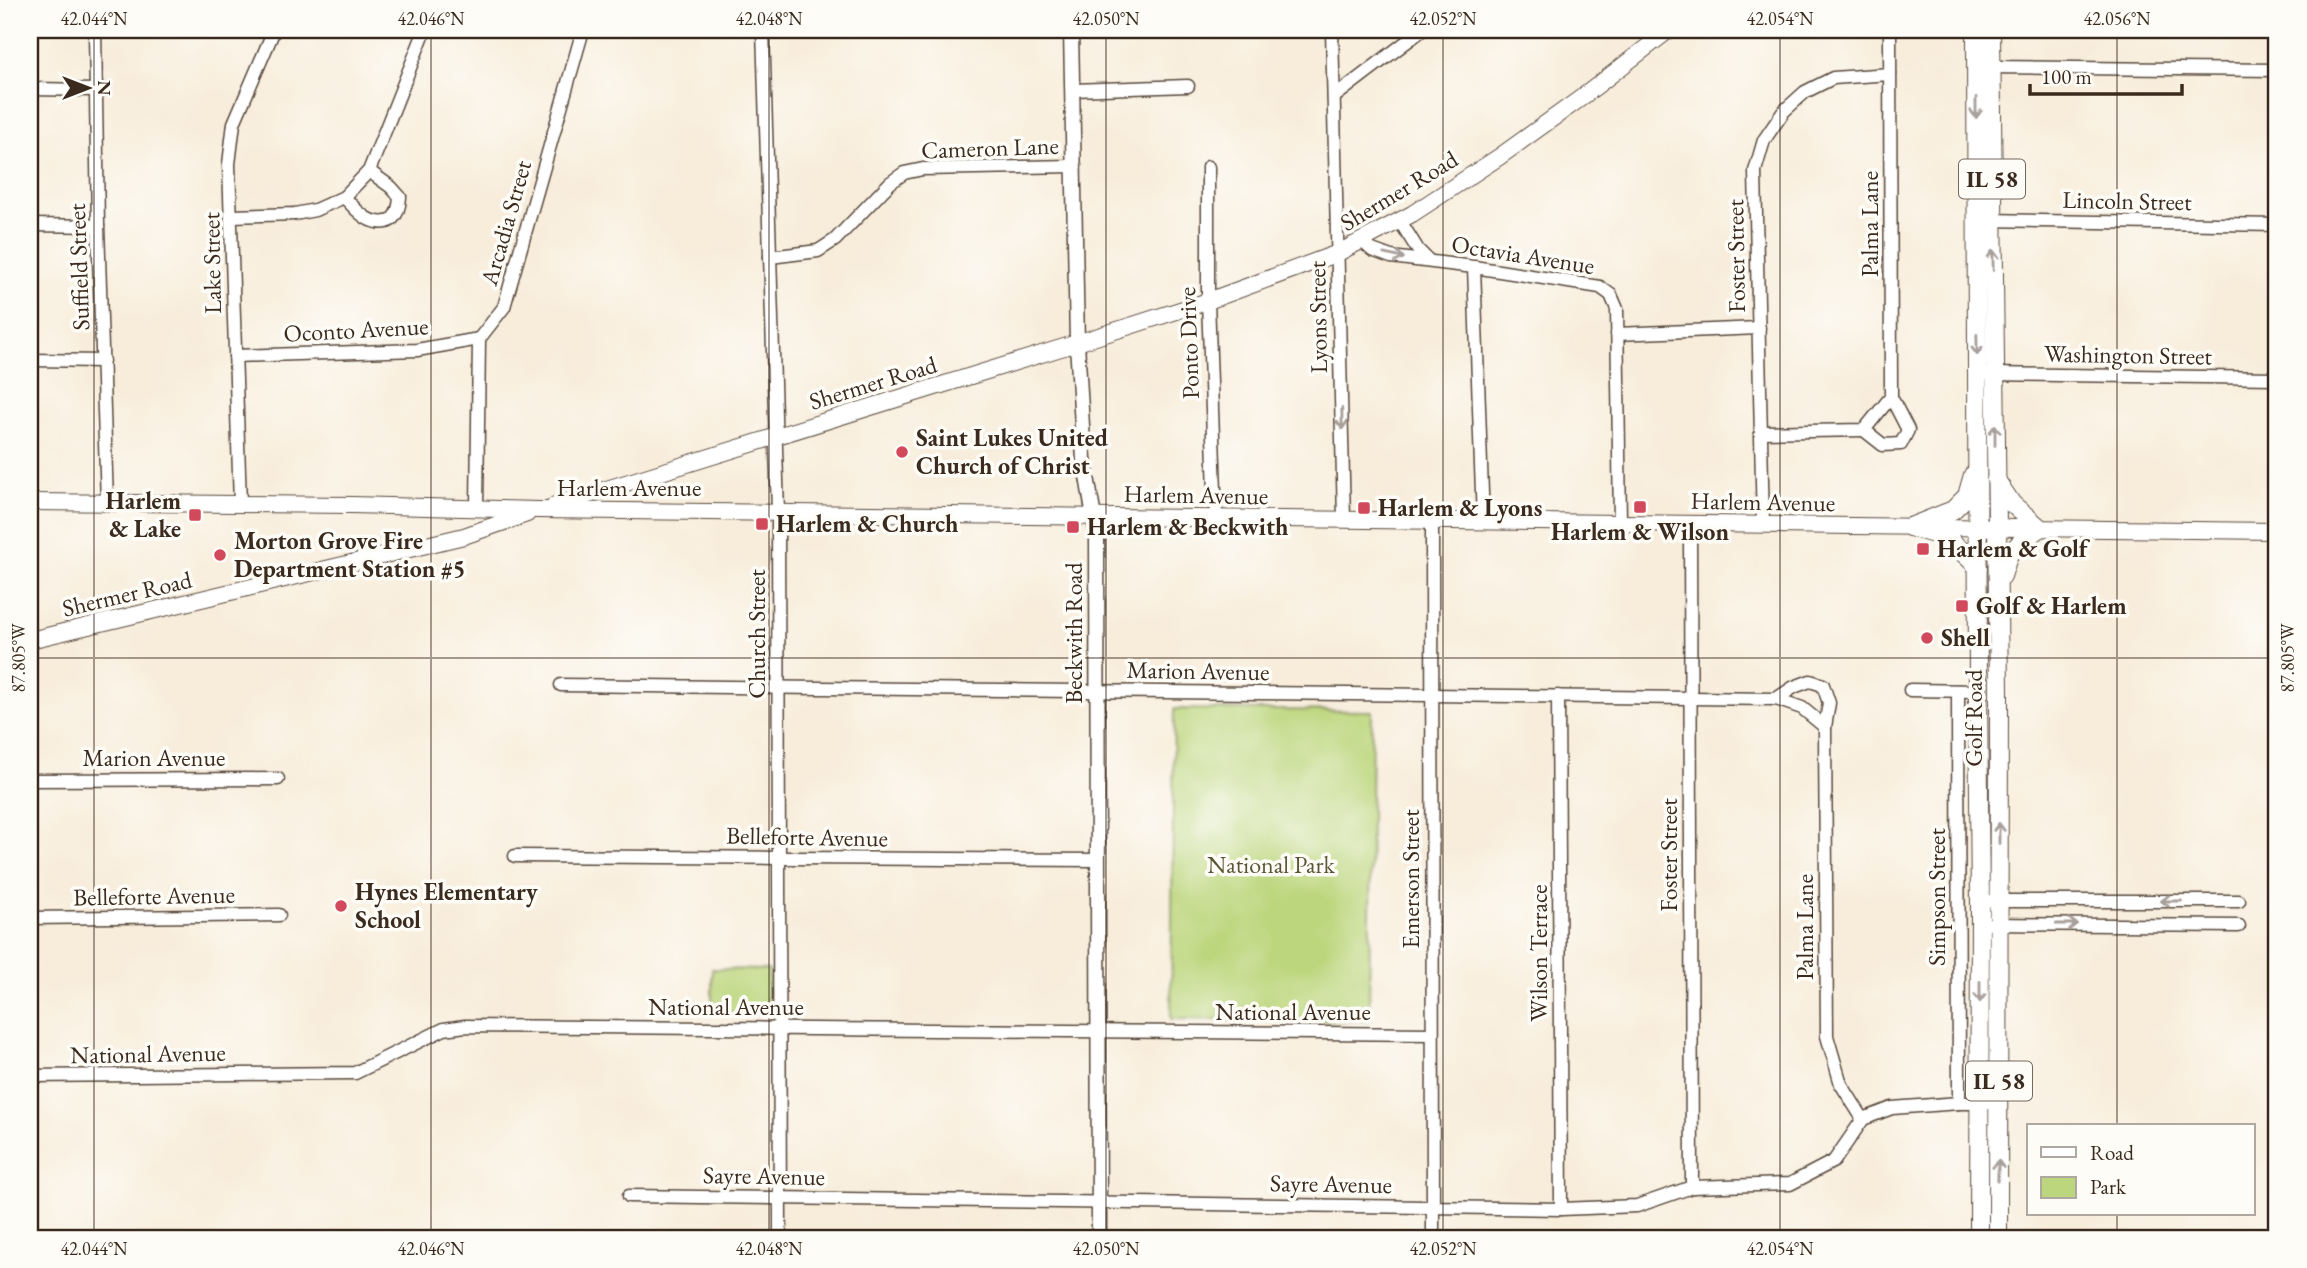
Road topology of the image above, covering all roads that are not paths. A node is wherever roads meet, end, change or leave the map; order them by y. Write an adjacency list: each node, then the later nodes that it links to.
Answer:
1 (94, 30): 18 (street, Suffield Street)
2 (274, 30): 25 (street, Lake Street)
3 (425, 30): 23 (street)
4 (583, 30): 39 (street, Arcadia Street)
5 (763, 30): 33 (street, Church Street)
6 (1071, 30): 19 (street, Beckwith Road)
7 (1332, 30): 20 (street, Lyons Street)
8 (1422, 30): 20 (street)
9 (1669, 30): 27 (main road, Shermer Road)
10 (1890, 30): 15 (street, Palma Lane)
11 (1976, 30): 13 (main road, Golf Road / IL 58)
12 (1991, 30): 13 (main road, Golf Road / IL 58)
13 (1984, 67): 14 (street); 26 (main road, Golf Road / IL 58)
14 (2277, 70)
15 (1890, 74): 37 (street, Foster Street); 46 (street, Palma Lane)
16 (1188, 86): 19 (street)
17 (30, 89): 18 (street)
18 (96, 90): 30 (street, Suffield Street)
19 (1073, 90): 21 (street, Beckwith Road)
20 (1334, 97): 32 (street, Lyons Street)
21 (1075, 166): 33 (street, Cameron Lane); 40 (street, Beckwith Road)
22 (1208, 167): 36 (street, Ponto Drive)
23 (369, 171): 24 (street); 24 (street)
24 (344, 197): 25 (street)
25 (232, 216): 41 (street, Lake Street)
26 (1984, 220): 29 (street, Lincoln Street); 44 (main road, Golf Road / IL 58)
27 (1401, 221): 31 (main road, Shermer Road); 34 (street, Octavia Avenue)
28 (30, 225): 30 (street)
29 (2277, 225)
30 (98, 226): 43 (street, Suffield Street)
31 (1363, 242): 32 (main road, Shermer Road); 34 (street, Octavia Avenue, one-way to 34)
32 (1338, 253): 36 (main road, Shermer Road); 60 (street, Lyons Street, one-way to 60)
33 (770, 257): 49 (street, Church Street)
34 (1429, 261): 35 (street, Octavia Avenue)
35 (1474, 267): 38 (street, Octavia Avenue); 62 (street)
36 (1208, 301): 40 (main road, Shermer Road); 59 (street, Ponto Drive)
37 (1759, 328): 38 (street); 48 (street, Foster Street)
38 (1618, 334): 63 (street)
39 (479, 339): 41 (street, Oconto Avenue); 55 (street)
40 (1077, 343): 49 (main road, Shermer Road); 58 (street, Beckwith Road)
41 (235, 356): 54 (street, Lake Street)
42 (30, 360): 43 (street)
43 (103, 361): 53 (street, Suffield Street)
44 (1986, 374): 45 (street, Washington Street); 50 (main road, Golf Road / IL 58); 51 (main road, Golf Road / IL 58, one-way to 44)
45 (2277, 378)
46 (1891, 397): 47 (street); 47 (street)
47 (1864, 430): 48 (street)
48 (1761, 432): 65 (street, Foster Street)
49 (776, 437): 56 (main road, Shermer Road); 57 (street, Church Street)
50 (1978, 461): 66 (main road); 67 (main road, Golf Road / IL 58)
51 (1996, 480): 68 (main road, Golf Road / IL 58); 69 (main road)
52 (30, 502): 53 (main road, Harlem Avenue)
53 (107, 503): 54 (main road, Harlem Avenue)
54 (240, 504): 55 (main road, Harlem Avenue)
55 (477, 508): 56 (main road, Harlem Avenue)
56 (538, 510): 57 (main road, Harlem Avenue); 73 (main road, Shermer Road)
57 (778, 512): 58 (main road, Harlem Avenue); 75 (street, Church Street)
58 (1093, 516): 59 (main road, Harlem Avenue); 77 (street, Beckwith Road)
59 (1216, 518): 60 (main road, Harlem Avenue)
60 (1344, 519): 61 (main road, Harlem Avenue)
61 (1432, 520): 62 (main road, Harlem Avenue); 80 (street, Emerson Street)
62 (1483, 521): 63 (main road, Harlem Avenue)
63 (1620, 523): 64 (main road, Harlem Avenue)
64 (1690, 524): 65 (main road, Harlem Avenue); 82 (street, Foster Street)
65 (1763, 525): 66 (main road, Harlem Avenue)
66 (1910, 527): 67 (main road, Harlem Avenue); 71 (main road)
67 (1978, 528): 68 (main road, Harlem Avenue); 71 (main road, Golf Road / IL 58)
68 (1996, 528): 69 (main road, Harlem Avenue); 72 (main road, Golf Road / IL 58)
69 (2040, 528): 70 (main road, Harlem Avenue); 72 (main road)
70 (2277, 531)
71 (1978, 566): 79 (main road, Golf Road / IL 58)
72 (1997, 592): 91 (main road, Golf Road / IL 58, one-way to 72)
73 (30, 640)
74 (561, 685): 75 (street, Marion Avenue)
75 (779, 688): 77 (street, Marion Avenue); 88 (street, Church Street)
76 (1910, 690): 78 (street)
77 (1097, 691): 80 (street, Marion Avenue); 89 (street, Beckwith Road)
78 (1958, 691): 79 (street); 102 (street, Simpson Street)
79 (1978, 691): 90 (main road, Golf Road / IL 58)
80 (1432, 695): 81 (street, Marion Avenue); 100 (street, Emerson Street)
81 (1558, 696): 82 (street, Marion Avenue); 111 (street, Wilson Terrace)
82 (1689, 698): 83 (street, Marion Avenue); 106 (street, Foster Street)
83 (1776, 699): 84 (street, Marion Avenue); 84 (street, Palma Lane)
84 (1825, 727): 105 (street, Palma Lane)
85 (278, 779): 86 (street, Marion Avenue)
86 (30, 780)
87 (515, 856): 88 (street, Belleforte Avenue)
88 (779, 858): 89 (street, Belleforte Avenue); 98 (street, Church Street)
89 (1098, 860): 99 (street, Beckwith Road)
90 (1980, 901): 91 (street); 95 (main road, Golf Road / IL 58)
91 (1999, 901): 92 (street, one-way to 91); 96 (main road, Golf Road / IL 58)
92 (2239, 901)
93 (279, 915): 94 (street, Belleforte Avenue)
94 (30, 918)
95 (1980, 923): 96 (street); 103 (main road, Golf Road / IL 58, one-way to 103)
96 (1999, 924): 97 (street, one-way to 97); 104 (main road, Golf Road / IL 58)
97 (2239, 926)
98 (779, 1028): 99 (street, National Avenue); 101 (street, National Avenue); 108 (street, Church Street)
99 (1098, 1031): 100 (street, National Avenue); 109 (street, Beckwith Road)
100 (1432, 1034): 110 (street, Emerson Street)
101 (30, 1076)
102 (1959, 1103): 103 (street); 105 (street)
103 (1980, 1103): 104 (street); 115 (main road, Golf Road / IL 58)
104 (1999, 1103): 116 (main road, Golf Road / IL 58, one-way to 104)
105 (1863, 1119): 106 (street, Sayre Avenue)
106 (1692, 1187): 111 (street, Sayre Avenue)
107 (629, 1196): 108 (street, Sayre Avenue)
108 (780, 1198): 109 (street, Sayre Avenue); 112 (street, Church Street)
109 (1099, 1202): 110 (street, Sayre Avenue); 113 (street, Beckwith Road)
110 (1433, 1207): 111 (street, Sayre Avenue); 114 (street, Emerson Street)
111 (1561, 1209)
112 (780, 1238)
113 (1099, 1238)
114 (1433, 1238)
115 (1979, 1238)
116 (1997, 1238)

